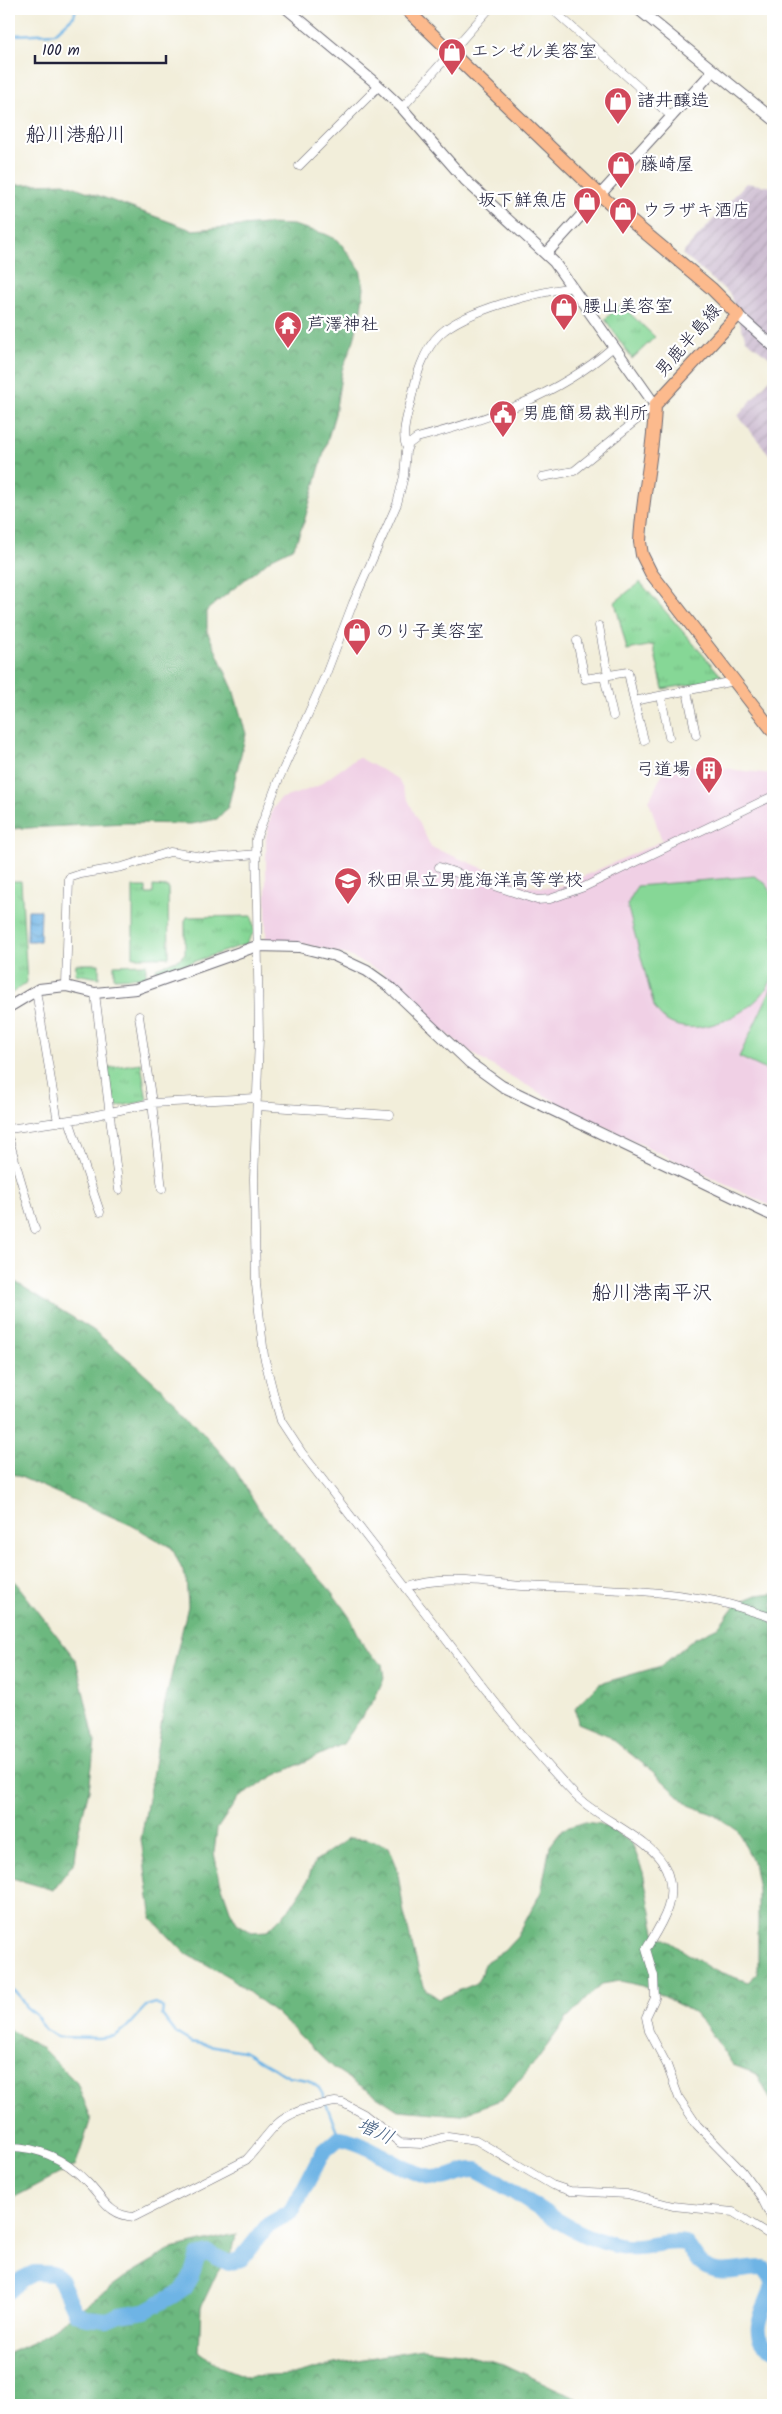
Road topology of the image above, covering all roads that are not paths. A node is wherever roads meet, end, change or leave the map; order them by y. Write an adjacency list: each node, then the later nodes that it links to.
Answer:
1 (12, 9): 7 (street)
2 (287, 9): 10 (street)
3 (406, 9): 8 (main road, 男鹿半島線)
4 (489, 9): 8 (street)
5 (552, 9): 12 (street)
6 (638, 9): 9 (street)
7 (9, 14)
8 (452, 52): 11 (street); 15 (main road, 男鹿半島線)
9 (713, 71): 12 (street); 13 (street)
10 (378, 86): 11 (street); 14 (street)
11 (402, 108): 16 (street)
12 (672, 117): 15 (street)
13 (773, 120)
14 (299, 166)
15 (600, 195): 16 (street); 18 (main road, 男鹿半島線)
16 (546, 254): 17 (street)
17 (573, 287): 20 (street); 22 (street)
18 (738, 315): 19 (street); 21 (main road, 男鹿半島線)
19 (773, 346)
20 (612, 348): 21 (street); 22 (street)
21 (654, 406): 23 (street); 27 (main road)
22 (407, 448): 37 (street)
23 (542, 477)
24 (599, 626): 26 (street)
25 (576, 641): 26 (street)
26 (606, 676): 30 (street); 31 (street)
27 (735, 681): 28 (street); 32 (main road)
28 (687, 690): 29 (street); 33 (street)
29 (661, 696): 30 (street); 34 (street)
30 (634, 701): 35 (street)
31 (612, 716)
32 (773, 731)
33 (696, 735)
34 (669, 737)
35 (644, 740)
36 (773, 796): 38 (street)
37 (257, 854): 39 (street); 40 (street)
38 (439, 867)
39 (257, 946): 42 (street); 45 (street); 56 (street)
40 (66, 986): 41 (street); 42 (street)
41 (36, 991): 43 (street); 50 (street)
42 (95, 993): 47 (street)
43 (9, 1007)
44 (139, 1016): 46 (street)
45 (257, 1102): 46 (street); 48 (street); 58 (street)
46 (152, 1103): 47 (street); 53 (street)
47 (108, 1112): 49 (street); 54 (street)
48 (390, 1115)
49 (69, 1120): 50 (street); 55 (street)
50 (58, 1122): 51 (street)
51 (9, 1130)
52 (9, 1140): 57 (street)
53 (162, 1189)
54 (119, 1190)
55 (100, 1212)
56 (773, 1216)
57 (35, 1229)
58 (406, 1588): 59 (street); 61 (street)
59 (773, 1618)
60 (9, 2147): 62 (street)
61 (773, 2222)
62 (773, 2237)

